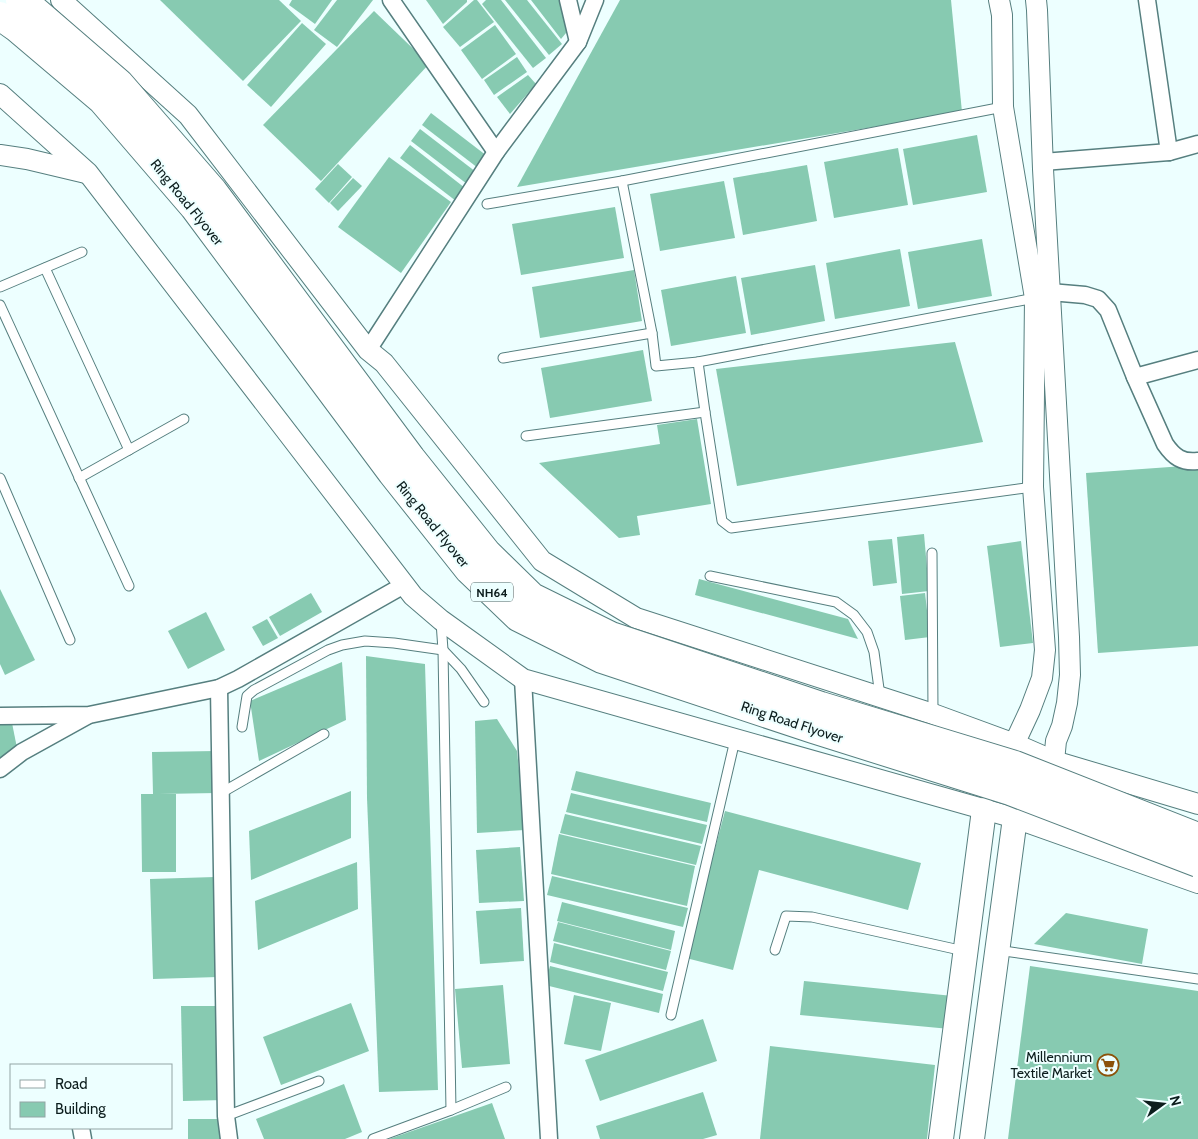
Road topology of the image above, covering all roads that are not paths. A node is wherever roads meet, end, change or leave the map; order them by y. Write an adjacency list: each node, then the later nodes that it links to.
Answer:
1 (14, 0): 11 (street)
2 (20, 0): 66 (highway, Ring Road Flyover / NH64, bridge)
3 (61, 0): 29 (street)
4 (391, 0): 16 (street)
5 (568, 0): 12 (street)
6 (595, 0): 12 (street)
7 (999, 0): 14 (street)
8 (1036, 0): 19 (street)
9 (1147, 0): 17 (street)
10 (0, 16): 67 (highway, Ring Road Flyover / NH64, bridge)
11 (0, 24)
12 (578, 42): 16 (street)
13 (0, 94): 20 (street)
14 (1003, 107): 21 (lane); 26 (street)
15 (1198, 144): 17 (street)
16 (496, 152): 29 (street)
17 (1169, 152): 19 (street)
18 (0, 155): 20 (street)
19 (1043, 162): 26 (street)
20 (88, 173): 44 (street)
21 (622, 181): 22 (lane); 28 (lane)
22 (487, 204)
23 (82, 252): 24 (lane)
24 (45, 268): 25 (lane); 37 (lane)
25 (0, 287)
26 (1043, 295): 32 (lane); 33 (street); 41 (street); 60 (street)
27 (0, 305): 40 (lane)
28 (652, 332): 30 (lane); 32 (lane)
29 (368, 350): 51 (street)
30 (503, 358)
31 (1198, 360): 33 (street)
32 (698, 362): 34 (lane)
33 (1135, 377): 38 (street)
34 (705, 412): 36 (lane); 41 (lane)
35 (184, 419): 37 (lane)
36 (526, 436)
37 (129, 450): 40 (lane)
38 (1198, 461)
39 (0, 478): 47 (lane)
40 (79, 478): 45 (lane)
41 (1033, 487): 59 (street)
42 (932, 554): 53 (lane)
43 (710, 576): 51 (lane)
44 (404, 585): 46 (street); 50 (street)
45 (129, 586)
46 (441, 620): 48 (lane); 49 (street)
47 (70, 640)
48 (443, 650): 52 (lane); 56 (lane); 76 (lane)
49 (523, 679): 58 (street); 80 (street)
50 (219, 688): 54 (street); 62 (street)
51 (880, 697): 53 (street)
52 (484, 702)
53 (932, 714): 59 (street)
54 (89, 715): 55 (street); 61 (street)
55 (0, 716)
56 (242, 726)
57 (324, 734): 62 (lane)
58 (735, 740): 64 (street); 73 (lane)
59 (1014, 744): 60 (street); 64 (street)
60 (1054, 760): 63 (street); 65 (street)
61 (0, 769)
62 (221, 793): 77 (street)
63 (1198, 804)
64 (984, 810): 65 (street); 71 (main road)
65 (1015, 818): 68 (street); 70 (main road)
66 (1198, 837)
67 (1198, 864)
68 (1198, 883)
69 (776, 950): 71 (lane)
70 (997, 950): 72 (lane); 82 (main road)
71 (965, 951): 81 (main road)
72 (1198, 979)
73 (671, 1015)
74 (319, 1081): 77 (lane)
75 (506, 1087): 76 (lane)
76 (451, 1110): 79 (lane)
77 (226, 1116): 78 (street)
78 (229, 1139)
79 (373, 1139)
80 (549, 1139)
81 (941, 1139)
82 (972, 1139)

